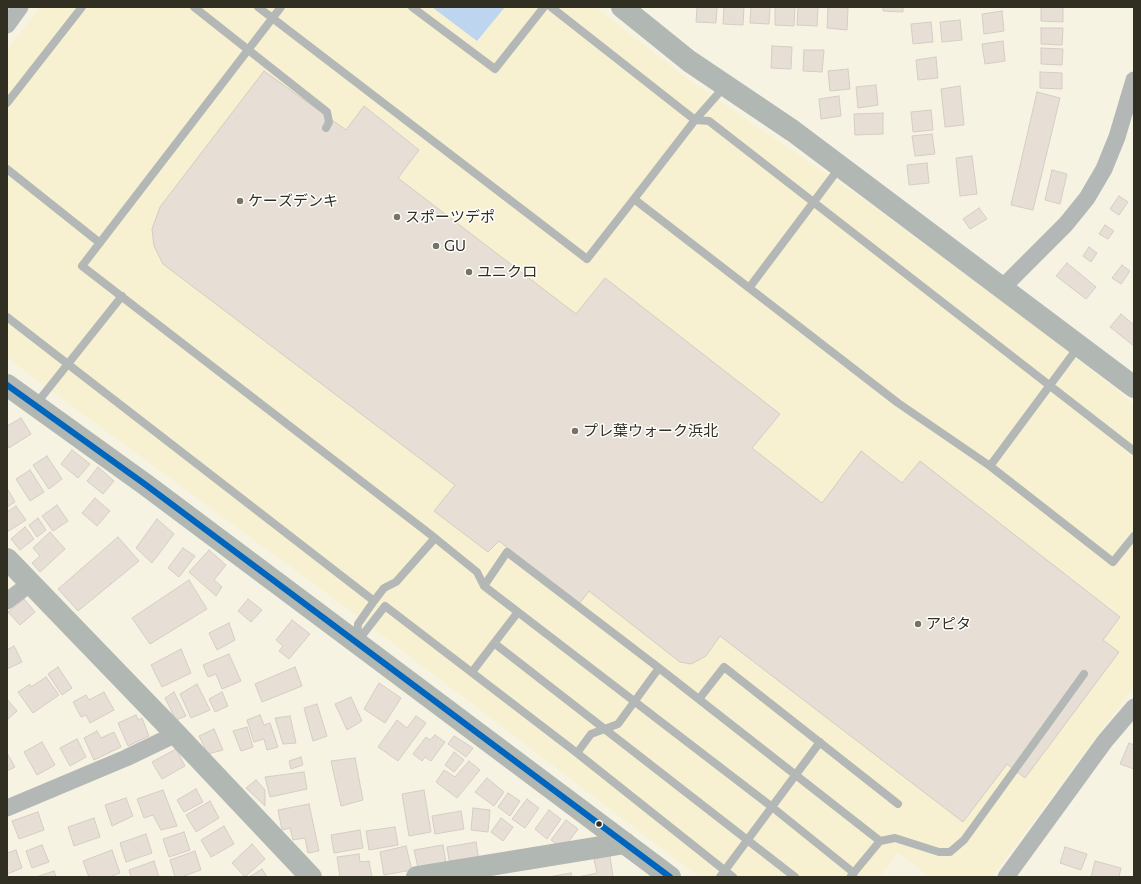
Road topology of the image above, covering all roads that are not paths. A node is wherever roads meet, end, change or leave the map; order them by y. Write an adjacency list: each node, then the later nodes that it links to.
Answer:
1 (20, 7): 11 (street)
2 (82, 7): 14 (lane)
3 (194, 7): 16 (lane, bridge)
4 (258, 7): 10 (lane)
5 (281, 7): 10 (lane)
6 (412, 7): 7 (lane)
7 (544, 7)
8 (551, 7): 15 (lane)
9 (622, 7): 13 (street)
10 (272, 18): 19 (lane); 21 (lane)
11 (7, 25)
12 (1134, 80): 23 (street)
13 (725, 85): 15 (lane); 17 (street)
14 (7, 103)
15 (695, 120): 19 (lane); 20 (lane)
16 (326, 128)
17 (840, 166): 20 (lane); 23 (street)
18 (7, 170): 21 (lane)
19 (634, 199): 22 (lane)
20 (813, 202): 22 (lane); 29 (lane)
21 (100, 243): 24 (lane)
22 (749, 288): 33 (lane)
23 (1002, 288): 26 (street)
24 (122, 296): 27 (lane); 35 (lane)
25 (7, 317): 27 (lane)
26 (1079, 346): 29 (lane); 30 (street)
27 (67, 363): 31 (lane); 40 (lane)
28 (7, 385): 31 (street)
29 (1049, 386): 32 (lane); 33 (lane)
30 (1134, 387)
31 (35, 404): 42 (street)
32 (1134, 451)
33 (990, 466): 34 (lane)
34 (1134, 536)
35 (435, 538): 38 (lane); 40 (lane)
36 (7, 559): 37 (street)
37 (30, 583): 39 (street); 51 (street)
38 (484, 586): 41 (lane); 44 (lane)
39 (7, 601)
40 (374, 601): 42 (lane)
41 (518, 612): 43 (lane); 48 (lane)
42 (357, 642): 45 (lane); 60 (street)
43 (494, 643): 45 (lane); 50 (lane)
44 (659, 668): 47 (lane); 48 (lane)
45 (472, 672): 53 (lane)
46 (1084, 674): 59 (lane)
47 (699, 699): 52 (lane); 54 (lane)
48 (634, 702): 50 (lane); 56 (lane)
49 (1134, 707): 68 (street)
50 (605, 729): 53 (lane); 58 (lane)
51 (176, 734): 57 (street); 63 (street)
52 (820, 742): 54 (lane); 55 (lane)
53 (577, 753): 61 (lane)
54 (796, 774): 56 (lane); 59 (lane)
55 (898, 804)
56 (772, 807): 58 (lane); 62 (lane)
57 (7, 808)
58 (748, 839): 61 (lane); 67 (lane)
59 (880, 841): 62 (lane)
60 (625, 843): 64 (street); 65 (street)
61 (723, 874): 66 (lane)
62 (853, 875)
63 (311, 877)
64 (416, 877)
65 (670, 877)
66 (733, 877)
67 (795, 877)
68 (1006, 877)

